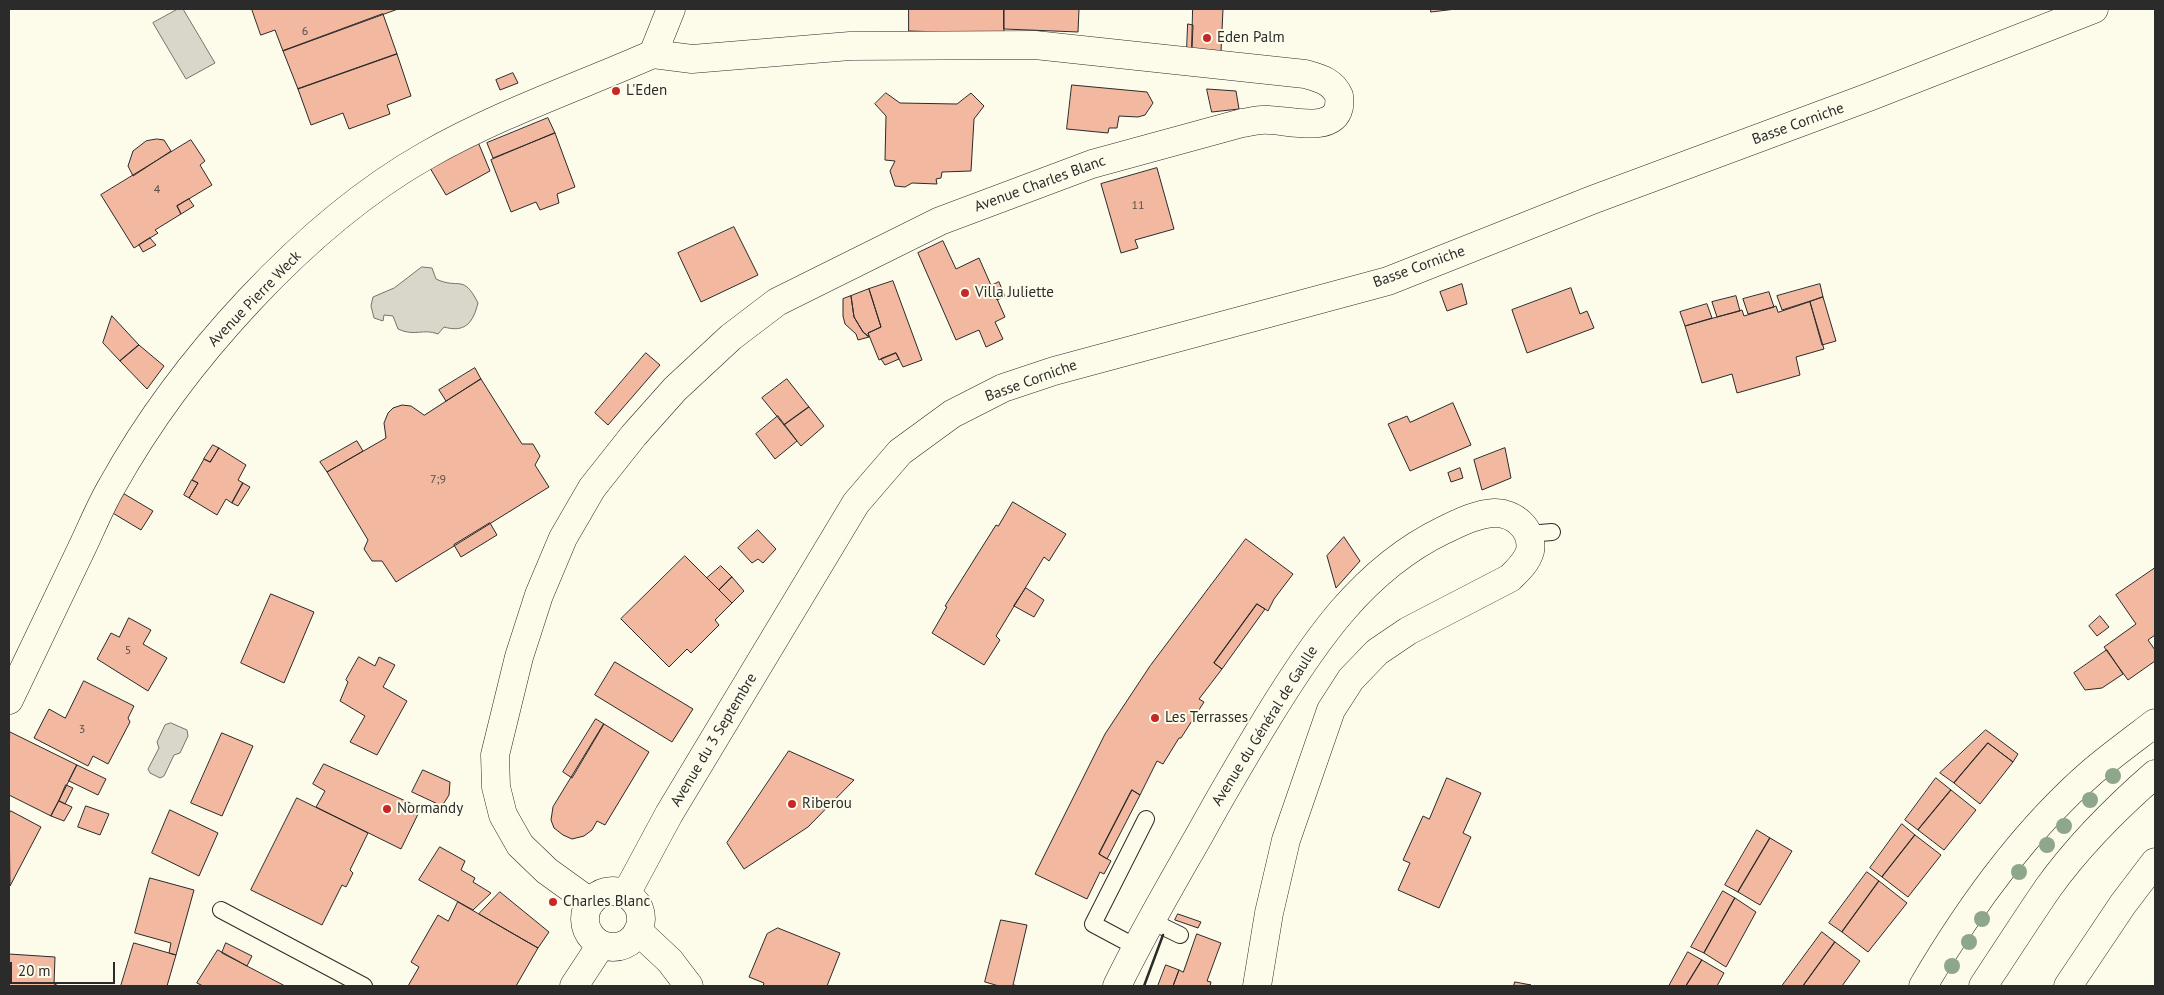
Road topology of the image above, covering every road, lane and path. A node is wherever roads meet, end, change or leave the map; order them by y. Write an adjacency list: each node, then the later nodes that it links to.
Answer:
1 (671, 9): 3 (street)
2 (2094, 9): 4 (street, Basse Corniche)
3 (654, 54): 5 (street, Avenue Pierre Weck); 11 (street, Avenue Charles Blanc)
4 (804, 588): 10 (street, Avenue du 3 Septembre)
5 (9, 700)
6 (2155, 723): 23 (street)
7 (2155, 774): 24 (street)
8 (1146, 819): 17 (lane)
9 (2155, 862): 25 (street)
10 (626, 894): 11 (street); 14 (street)
11 (590, 902): 16 (street)
12 (221, 910): 18 (lane)
13 (1149, 920): 15 (lane); 17 (street, Avenue du Général de Gaulle); 22 (street, Avenue du Général de Gaulle)
14 (638, 931): 16 (street); 20 (street)
15 (1180, 935)
16 (602, 945): 19 (street)
17 (1136, 947): 21 (street, Avenue du Général de Gaulle)
18 (364, 986)
19 (574, 986)
20 (689, 986)
21 (1117, 986)
22 (1257, 986)
23 (1923, 986)
24 (1983, 986)
25 (2068, 986)

